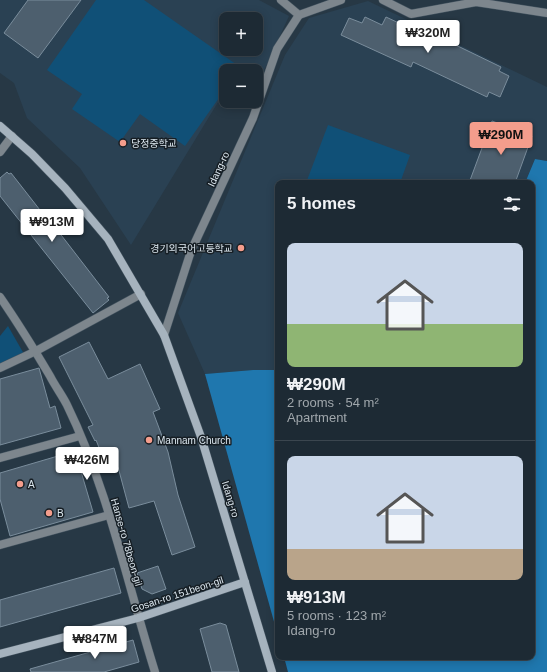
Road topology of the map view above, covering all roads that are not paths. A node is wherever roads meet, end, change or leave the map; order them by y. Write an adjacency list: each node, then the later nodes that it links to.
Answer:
1 (281, 0): 5 (street)
2 (341, 0): 5 (street)
3 (383, 0): 4 (street)
4 (547, 14)
5 (299, 15): 11 (street, Idang-ro)
6 (0, 126): 7 (street, Idang-ro)
7 (12, 136): 8 (street); 9 (street, Idang-ro)
8 (0, 152)
9 (141, 294): 11 (street, Idang-ro); 12 (street)
10 (0, 297): 12 (street, Hanse-ro 78beon-gil)
11 (164, 335): 18 (street, Idang-ro)
12 (36, 351): 13 (street); 14 (street, Hanse-ro 78beon-gil)
13 (0, 368)
14 (80, 436): 15 (street); 16 (street, Hanse-ro 78beon-gil)
15 (0, 458)
16 (109, 515): 17 (street); 19 (street, Hanse-ro 78beon-gil)
17 (0, 545)
18 (245, 582): 19 (street, Gosan-ro 151beon-gil); 22 (street, Idang-ro)
19 (138, 618): 20 (street, Gosan-ro 151beon-gil); 21 (street, Hanse-ro 78beon-gil)
20 (0, 654)
21 (155, 672)
22 (272, 672)

